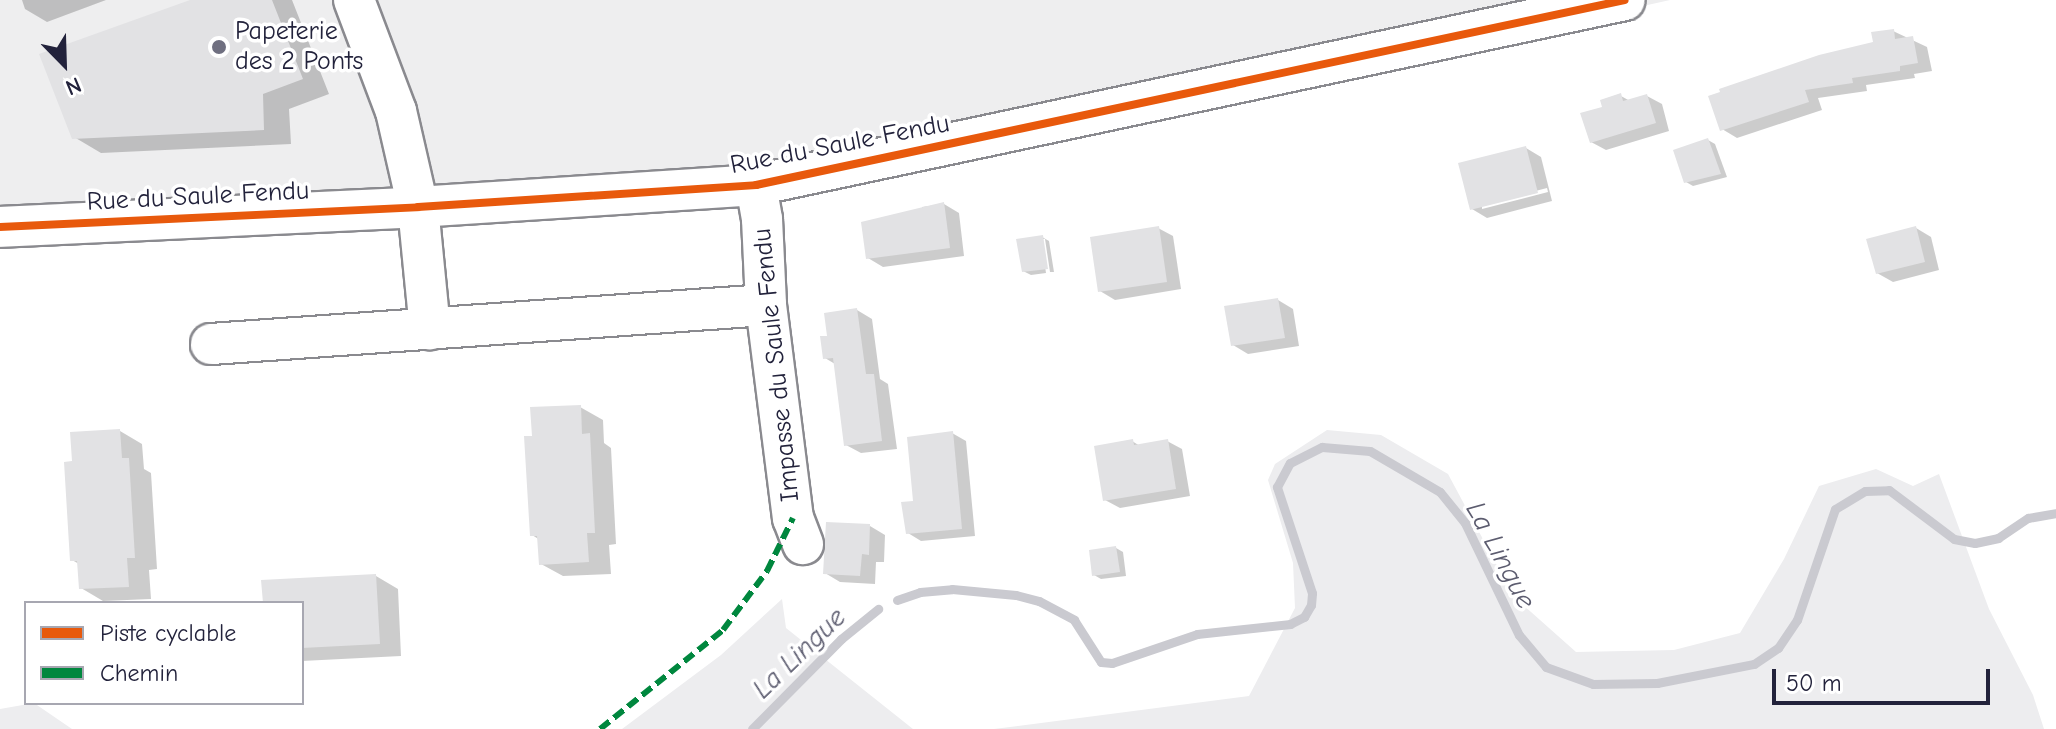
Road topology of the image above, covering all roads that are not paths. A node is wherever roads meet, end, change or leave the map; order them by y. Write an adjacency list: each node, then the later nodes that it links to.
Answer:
1 (354, 0): 4 (street)
2 (1625, 0): 3 (street, Rue du Saule Fendu)
3 (756, 185): 4 (street, Rue du Saule Fendu); 6 (street, Impasse du Saule Fendu)
4 (418, 207): 5 (street, Rue du Saule Fendu); 7 (street)
5 (0, 227)
6 (766, 305): 7 (street); 9 (street, Impasse du Saule Fendu)
7 (430, 329): 8 (street)
8 (211, 344)
9 (803, 544)

